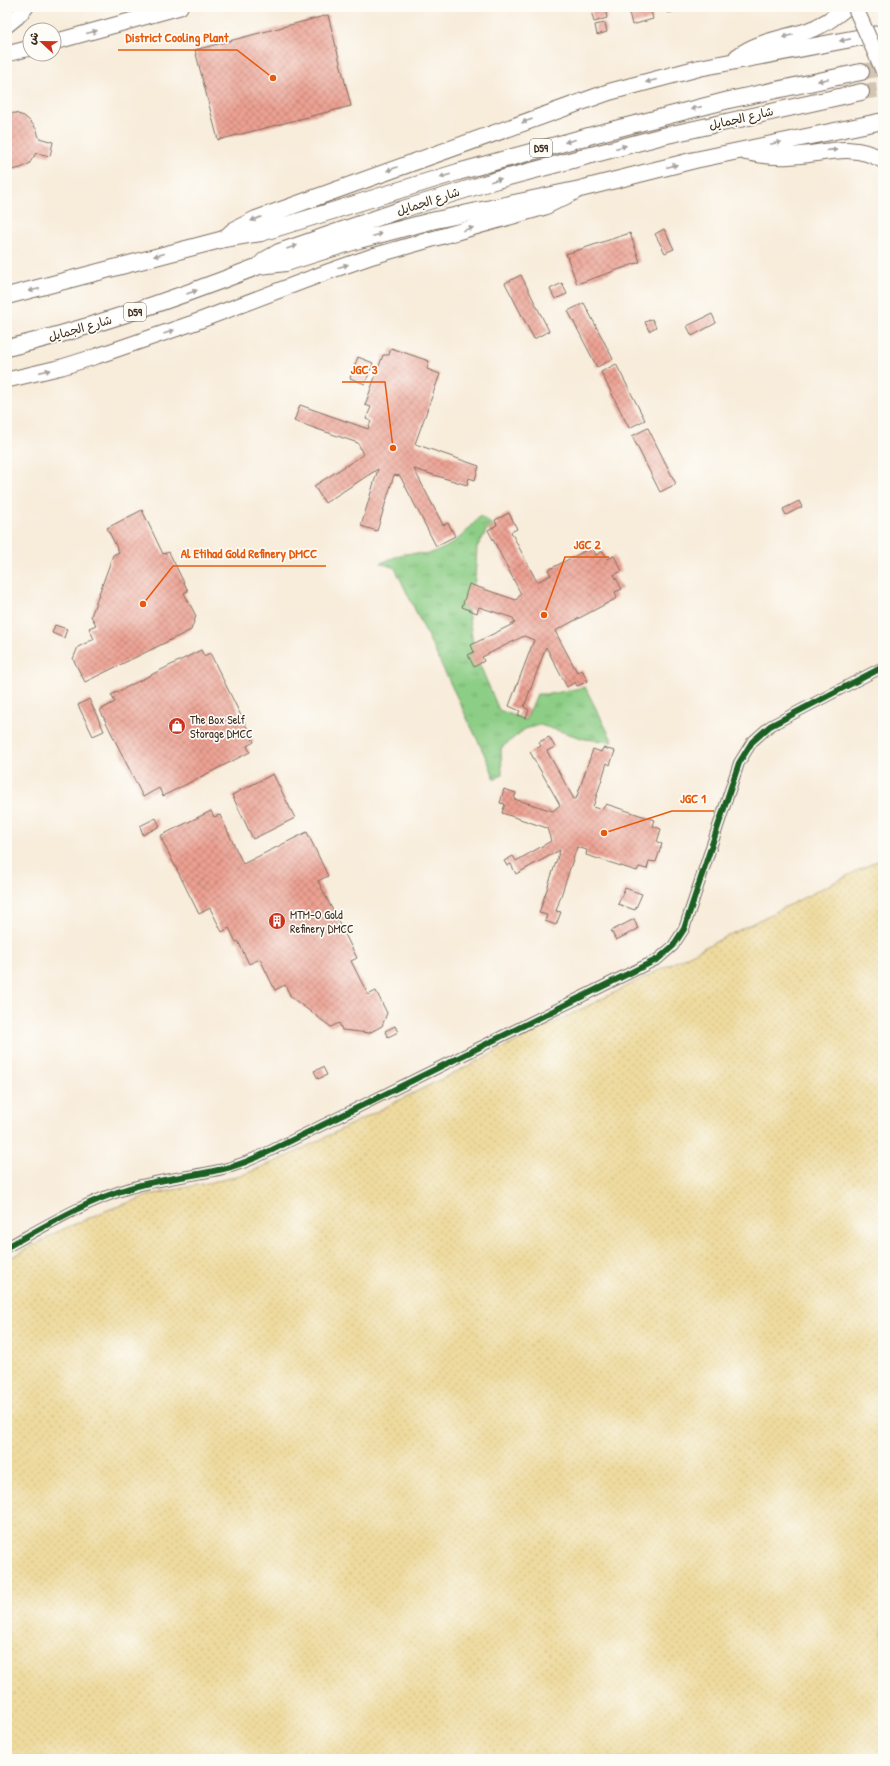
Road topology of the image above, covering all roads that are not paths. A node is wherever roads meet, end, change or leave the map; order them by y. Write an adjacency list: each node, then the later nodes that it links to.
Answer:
1 (26, 7): 5 (main road)
2 (180, 7): 7 (main road, one-way to 2)
3 (847, 7): 10 (main road, one-way to 10)
4 (854, 7): 11 (main road, bridge)
5 (7, 25)
6 (883, 33): 10 (main road, one-way to 10)
7 (62, 40)
8 (22, 50): 9 (main road)
9 (7, 54)
10 (730, 63): 18 (main road, one-way to 18)
11 (883, 70)
12 (861, 72): 18 (main road, شارع الجمايل / D59, one-way to 18)
13 (861, 92): 19 (main road, شارع الجمايل / D59, one-way to 13)
14 (883, 121): 15 (main road, one-way to 14)
15 (738, 151): 16 (main road, one-way to 16); 17 (main road, one-way to 15)
16 (883, 160)
17 (580, 189): 19 (main road, one-way to 17); 22 (main road, one-way to 17)
18 (224, 239): 20 (main road, شارع الجمايل / D59, one-way to 20)
19 (259, 266): 21 (main road, شارع الجمايل / D59, one-way to 19)
20 (7, 296)
21 (7, 348)
22 (7, 380)
23 (883, 667): 24 (street)
24 (7, 1247)

